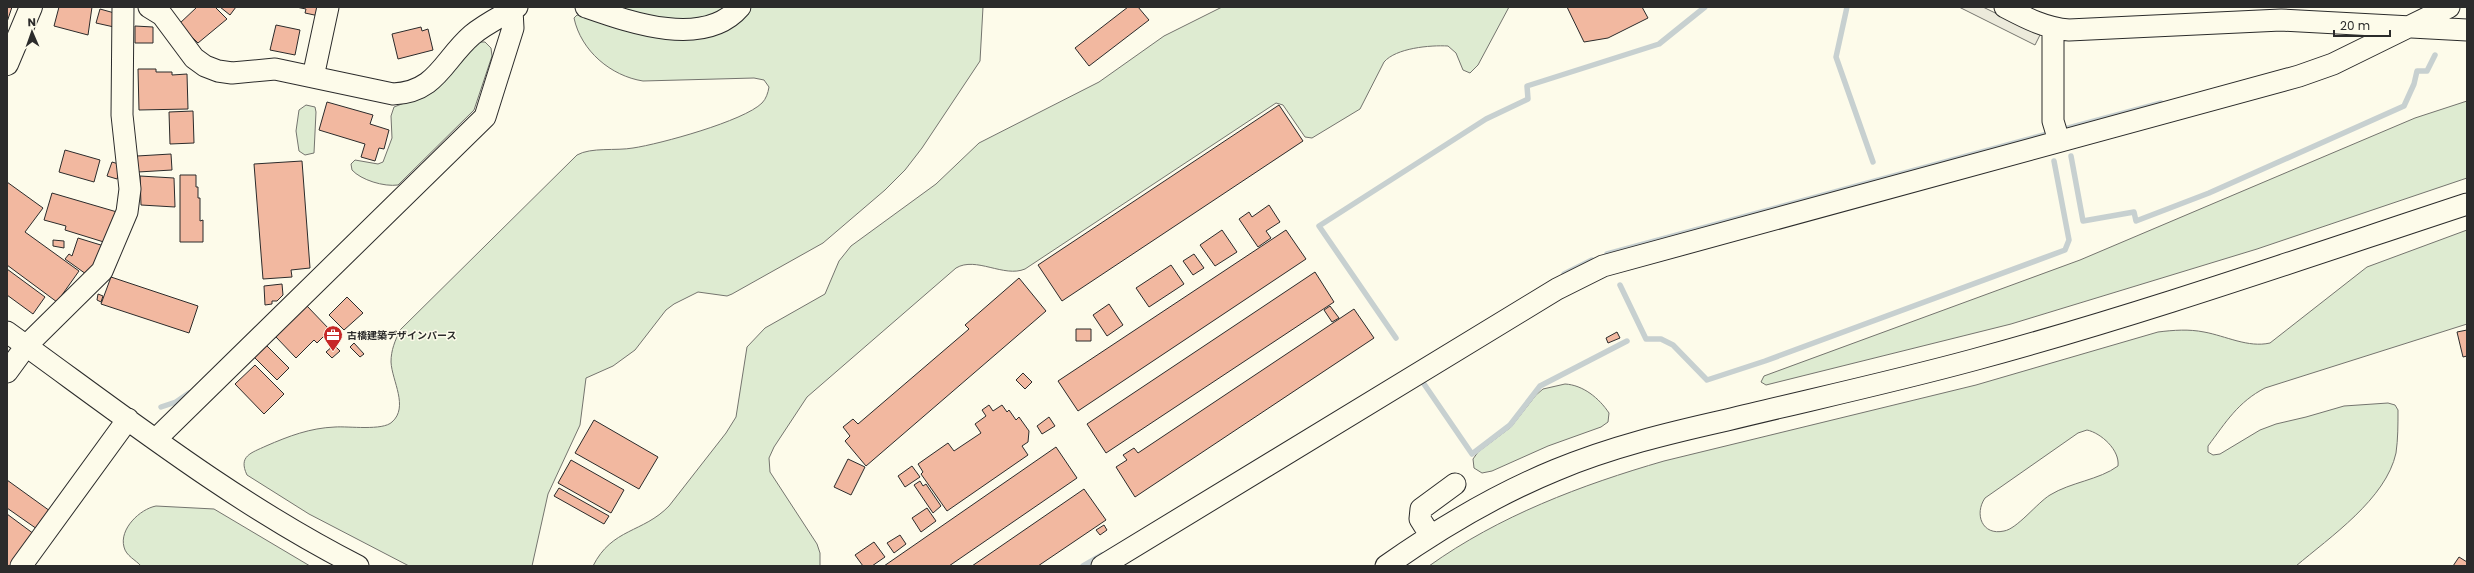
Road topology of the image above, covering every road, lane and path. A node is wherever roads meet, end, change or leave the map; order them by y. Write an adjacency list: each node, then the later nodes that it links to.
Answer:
1 (31, 7): 13 (main road)
2 (123, 7): 18 (street)
3 (149, 7): 14 (street)
4 (328, 7): 14 (street)
5 (586, 7): 6 (street)
6 (740, 7)
7 (2005, 7): 11 (street)
8 (2449, 7): 10 (street)
9 (514, 8): 14 (street); 21 (street)
10 (2409, 27): 11 (street); 12 (street); 15 (street)
11 (2052, 28): 15 (street)
12 (2467, 30)
13 (7, 64)
14 (313, 77)
15 (2058, 141): 26 (street)
16 (2467, 204): 23 (street)
17 (7, 332): 18 (street)
18 (26, 346): 19 (street); 20 (street)
19 (7, 372)
20 (128, 419): 21 (street); 24 (street)
21 (156, 439): 25 (street)
22 (1455, 484): 23 (street)
23 (1430, 535): 27 (street)
24 (21, 566)
25 (358, 566)
26 (1102, 566)
27 (1386, 566)

